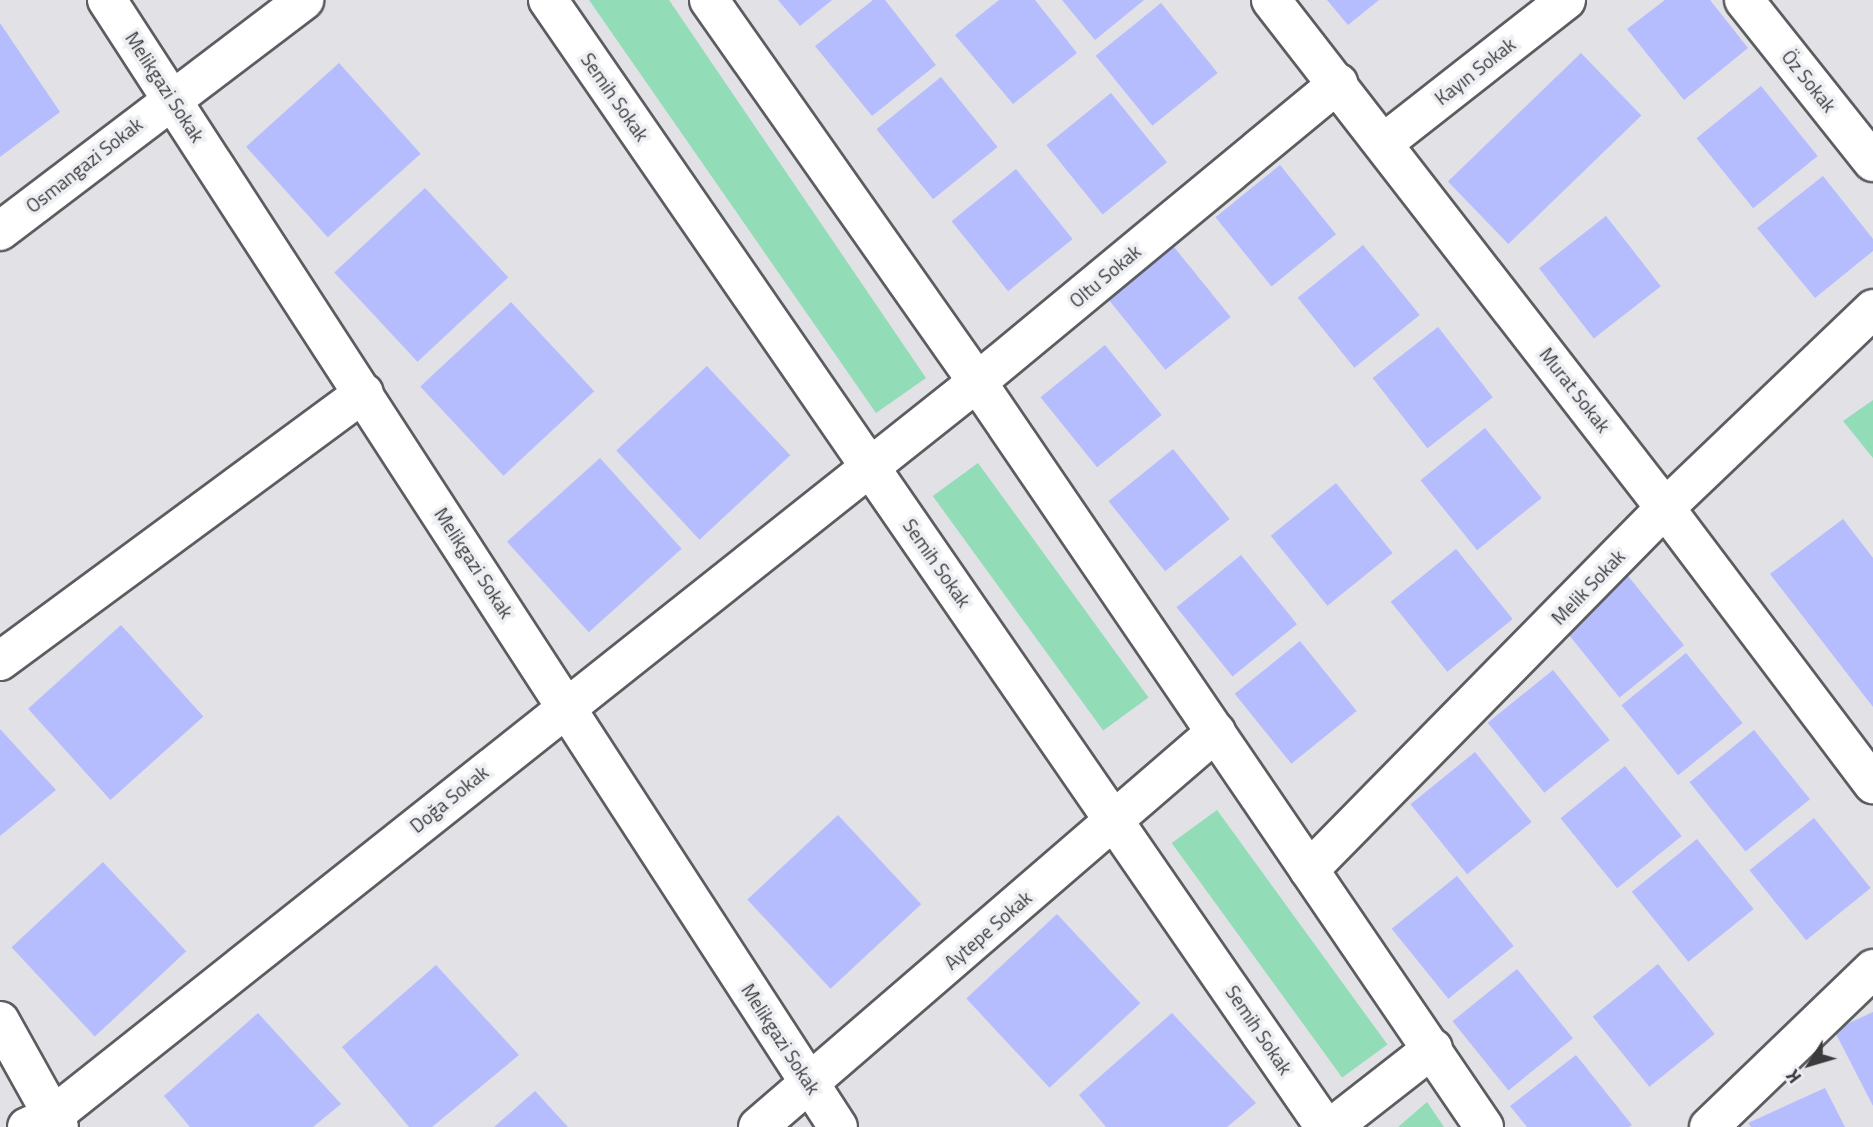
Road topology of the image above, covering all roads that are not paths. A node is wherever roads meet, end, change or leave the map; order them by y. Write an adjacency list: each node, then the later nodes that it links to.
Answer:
1 (107, 0): 9 (street, Melikgazi Sokak)
2 (303, 0): 9 (street, Osmangazi Sokak)
3 (548, 0): 16 (street, Semih Sokak)
4 (709, 0): 14 (street)
5 (1272, 0): 8 (street, Murat Sokak)
6 (1566, 0): 10 (street, Kayın Sokak)
7 (1744, 0): 11 (street, Öz Sokak)
8 (1338, 83): 10 (street, Murat Sokak); 14 (street, Oltu Sokak)
9 (172, 97): 12 (street, Osmangazi Sokak); 15 (street, Melikgazi Sokak)
10 (1385, 142): 17 (street, Murat Sokak)
11 (1873, 162)
12 (0, 231)
13 (1873, 309): 17 (street, Melik Sokak)
14 (977, 382): 16 (street, Oltu Sokak); 20 (street)
15 (364, 393): 18 (street); 19 (street, Melikgazi Sokak)
16 (869, 467): 19 (street, Doğa Sokak); 22 (street, Semih Sokak)
17 (1665, 508): 21 (street, Murat Sokak); 23 (street, Melik Sokak)
18 (0, 661)
19 (566, 705): 27 (street, Melikgazi Sokak); 28 (street, Doğa Sokak)
20 (1216, 732): 22 (street, Aytepe Sokak); 23 (street)
21 (1873, 784)
22 (1117, 820): 27 (street, Aytepe Sokak); 31 (street, Semih Sokak)
23 (1309, 870): 26 (street)
24 (1873, 969): 34 (street)
25 (0, 1021): 28 (street)
26 (1433, 1048): 32 (street); 33 (street)
27 (809, 1083): 29 (street, Aytepe Sokak); 30 (street, Melikgazi Sokak)
28 (47, 1123)
29 (758, 1127)
30 (838, 1127)
31 (1325, 1127)
32 (1332, 1127)
33 (1484, 1127)
34 (1709, 1127)

